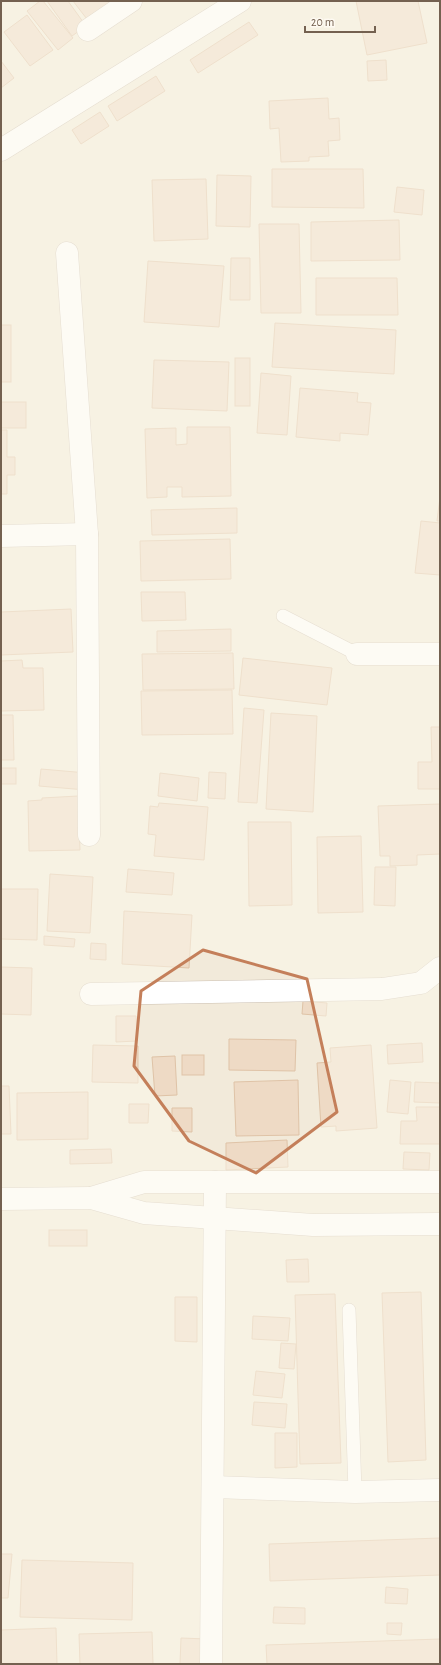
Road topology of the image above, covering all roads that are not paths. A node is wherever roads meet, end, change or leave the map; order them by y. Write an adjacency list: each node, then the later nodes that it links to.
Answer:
1 (131, 1): 3 (street)
2 (240, 1): 4 (street)
3 (88, 30)
4 (1, 150)
5 (67, 254): 6 (street)
6 (87, 534): 7 (street); 11 (street)
7 (1, 536)
8 (283, 616): 9 (lane)
9 (357, 654): 10 (street)
10 (440, 654)
11 (89, 836)
12 (440, 968): 13 (street)
13 (91, 994)
14 (215, 1182): 15 (street); 16 (street); 18 (street)
15 (440, 1182)
16 (92, 1198): 17 (street); 18 (street)
17 (1, 1199)
18 (214, 1218): 19 (street); 21 (street)
19 (440, 1224)
20 (350, 1310): 23 (lane)
21 (214, 1487): 23 (street); 24 (street)
22 (440, 1490): 23 (street)
23 (355, 1492)
24 (211, 1664)

